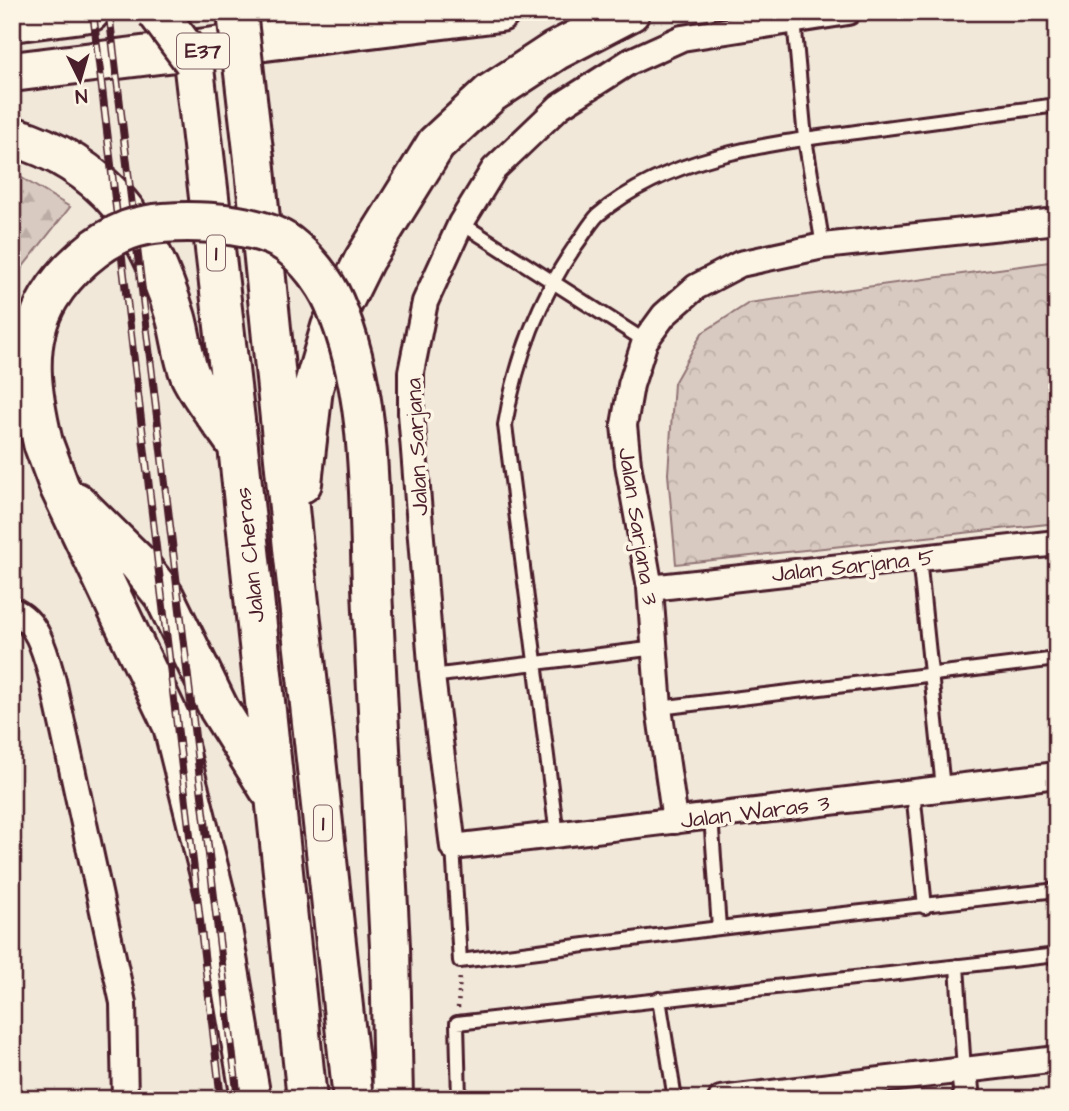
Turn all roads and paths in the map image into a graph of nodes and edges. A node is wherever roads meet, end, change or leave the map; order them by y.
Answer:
1 (90, 12) edge
2 (157, 12) edge
3 (184, 12) edge
4 (237, 12) edge
5 (500, 12) edge
6 (630, 12) edge
7 (848, 12) edge
8 (794, 20) junction
9 (12, 22) edge
10 (193, 60) junction
11 (12, 72) edge
12 (1057, 105) edge
13 (12, 136) edge
14 (805, 139) junction
15 (1057, 221) edge
16 (461, 223) junction
17 (822, 246) junction
18 (550, 283) junction
19 (645, 341) junction
20 (238, 446) junction
21 (59, 485) junction
22 (1057, 543) edge
23 (293, 548) junction
24 (919, 558) junction
25 (650, 588) junction
26 (12, 610) edge
27 (656, 649) junction
28 (1057, 659) edge
29 (538, 664) junction
30 (432, 676) junction
31 (930, 676) junction
32 (659, 708) junction
33 (1057, 775) edge
34 (943, 788) junction
35 (914, 792) junction
36 (274, 797) junction
37 (711, 816) junction
38 (675, 821) junction
39 (557, 835) junction
40 (453, 847) junction
41 (1057, 890) edge
42 (925, 907) junction
43 (719, 928) junction
44 (1057, 955) edge
45 (460, 961) junction
46 (957, 966) junction
47 (659, 999) junction
48 (457, 1023) junction
49 (238, 1026) junction
50 (1057, 1059) edge
51 (964, 1070) junction
52 (298, 1089) edge
53 (889, 1089) edge
54 (784, 1095) edge
55 (125, 1099) edge
56 (251, 1099) edge
57 (353, 1099) edge
58 (393, 1099) edge
59 (459, 1099) edge
60 (675, 1099) edge
61 (721, 1099) edge
62 (967, 1099) edge

1 - 9 highway
2 - 10 highway, bridge
3 - 10 highway, Jalan Cheras / 1
4 - 23 highway, Jalan Cheras / 1, bridge
5 - 11 highway, E37
6 - 23 highway
7 - 8 street, Jalan Sarjana
8 - 14 lane
8 - 16 street, Jalan Sarjana
10 - 20 highway, Jalan Cheras / 1
12 - 14 lane
13 - 20 highway
14 - 17 lane
14 - 18 lane
15 - 17 street, Jalan Sarjana 3
16 - 18 lane
16 - 30 street, Jalan Sarjana
17 - 19 street, Jalan Sarjana 3
18 - 19 lane
18 - 29 lane
19 - 25 street, Jalan Sarjana 3
20 - 36 highway, Jalan Cheras / 1
21 - 36 highway
21 - 49 highway
21 - 58 highway, bridge
22 - 24 street, Jalan Sarjana 5
23 - 57 highway, Jalan Cheras / 1
24 - 25 street, Jalan Sarjana 5
24 - 31 lane
25 - 27 street, Jalan Sarjana 3
26 - 55 street
27 - 29 lane
27 - 32 street, Jalan Sarjana 3
28 - 31 lane
29 - 30 lane
29 - 39 lane
30 - 40 street, Jalan Sarjana
31 - 32 lane
31 - 34 lane
32 - 38 street, Jalan Sarjana 3
33 - 34 street, Jalan Waras 3
34 - 35 street, Jalan Waras 3
35 - 37 street, Jalan Waras 3
35 - 42 lane
36 - 52 highway, Jalan Cheras / 1
37 - 38 street, Jalan Waras 3
37 - 43 lane
38 - 39 street, Jalan Waras 3
39 - 40 street, Jalan Waras 3
40 - 45 lane
41 - 42 lane
42 - 43 lane
43 - 45 lane
44 - 46 lane
45 - 48 path
46 - 47 lane
46 - 51 lane
47 - 48 lane
47 - 60 lane
48 - 59 lane
49 - 52 highway
49 - 56 highway
50 - 51 street
51 - 53 street
51 - 62 street
53 - 54 street
54 - 61 street

